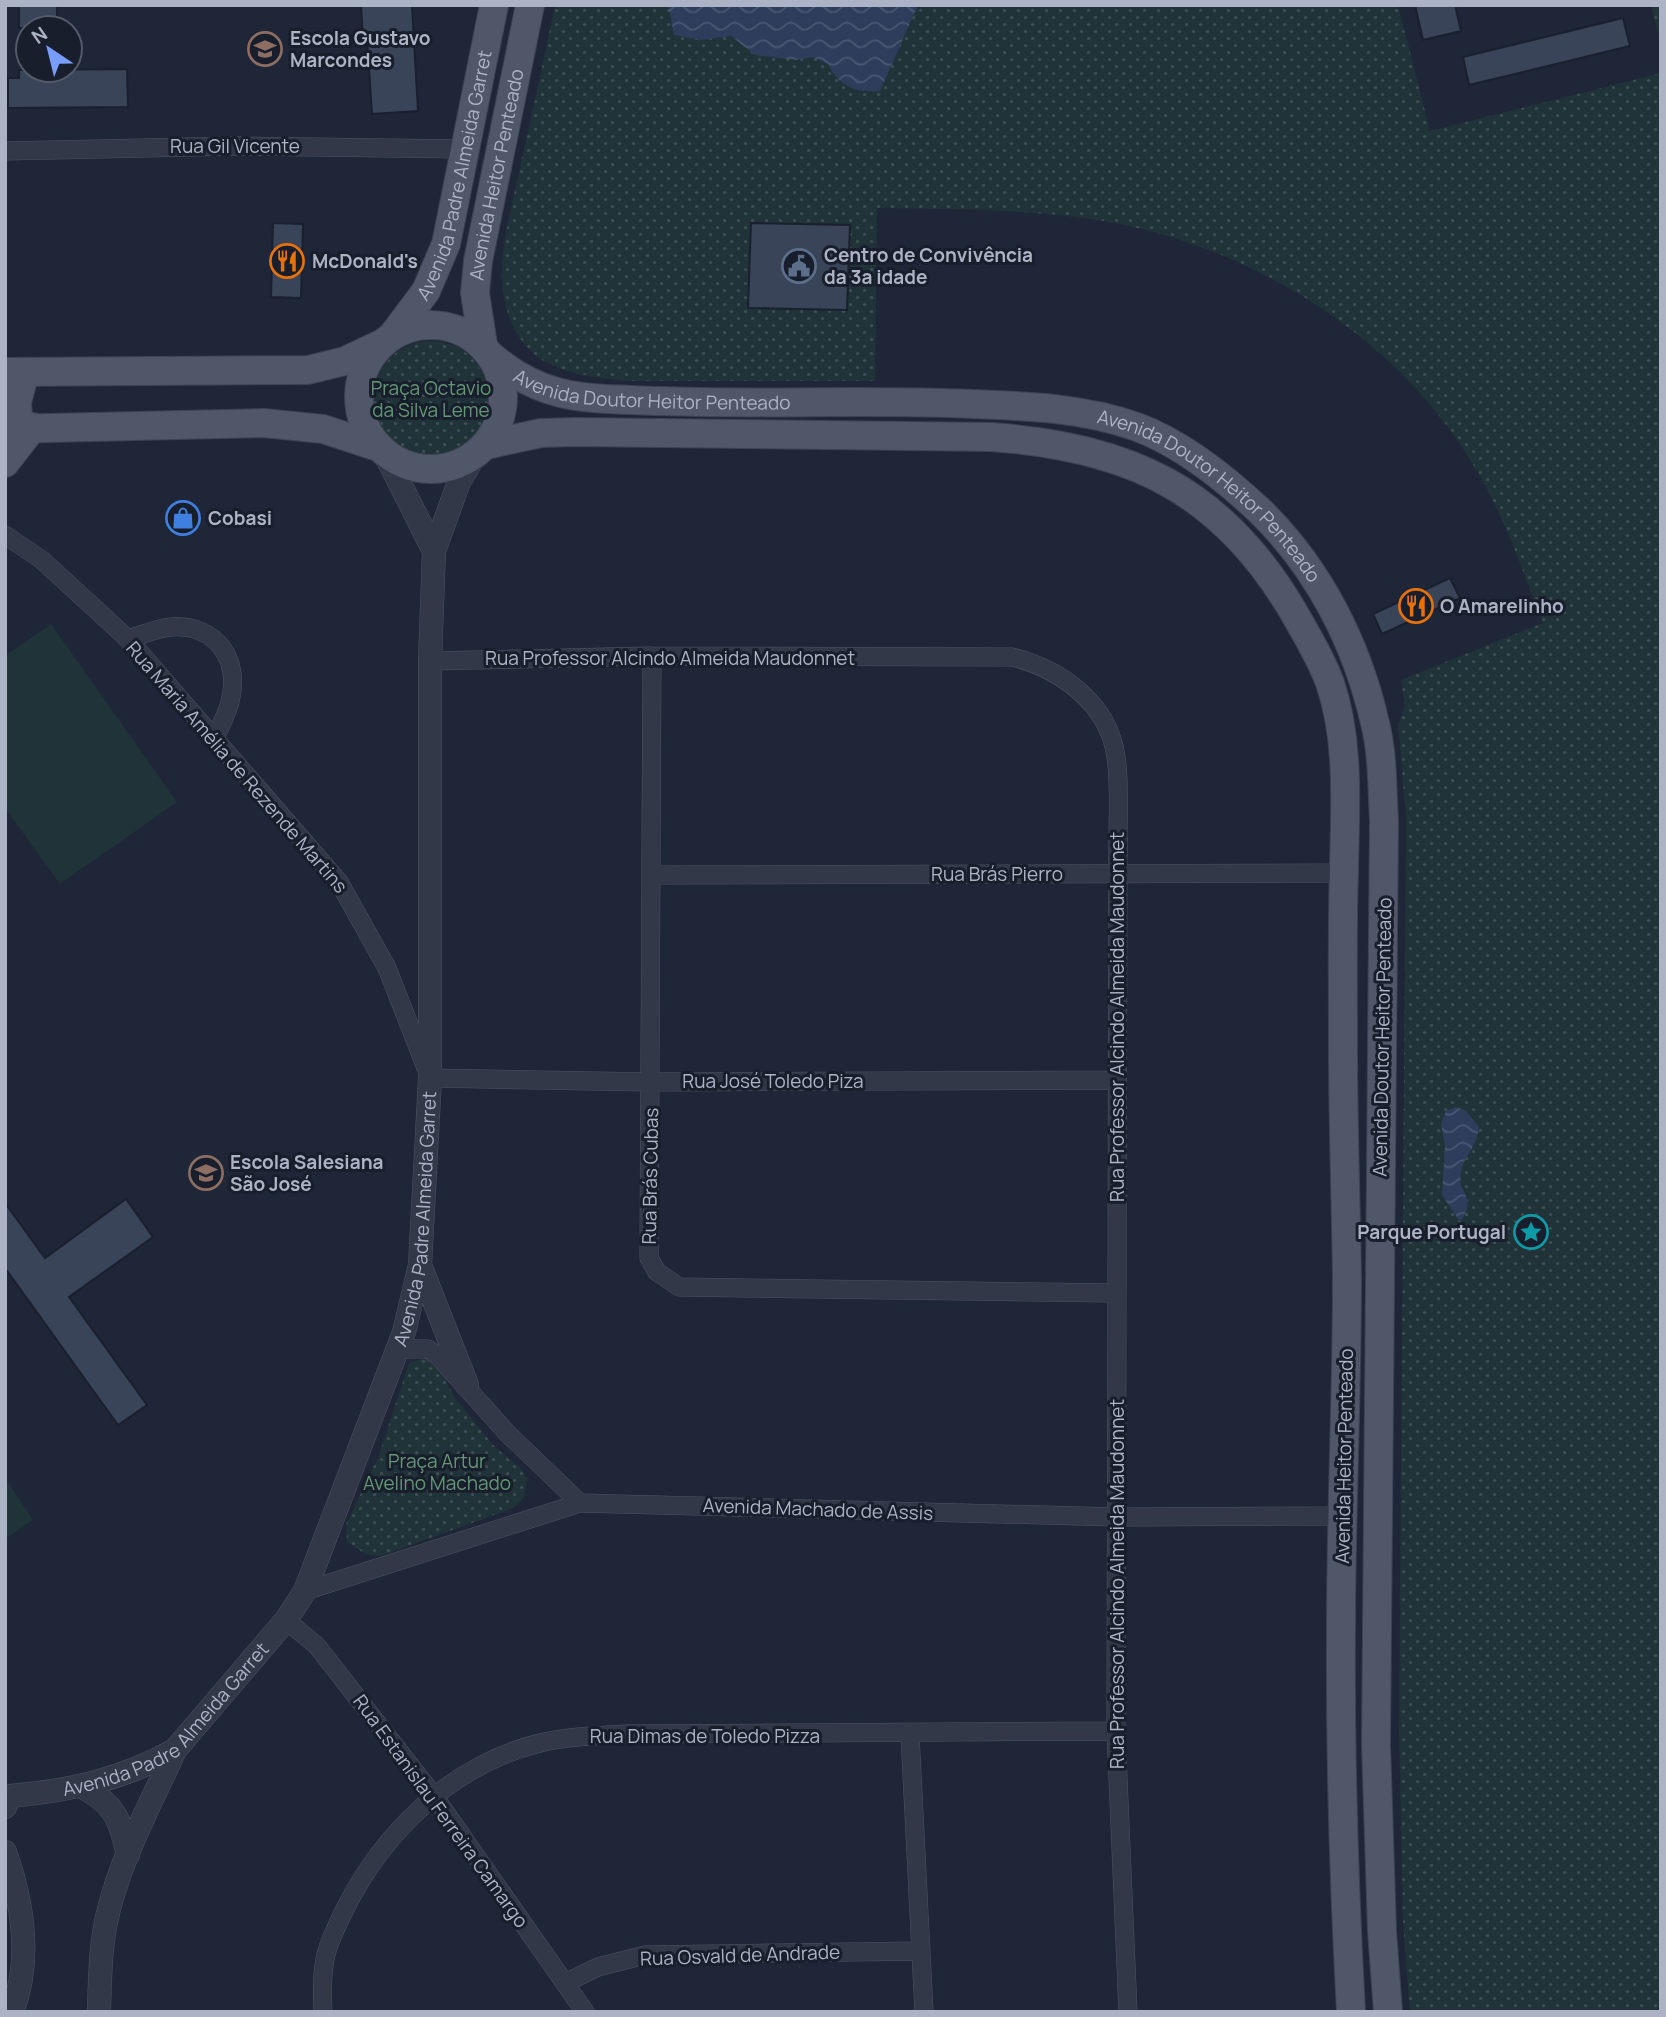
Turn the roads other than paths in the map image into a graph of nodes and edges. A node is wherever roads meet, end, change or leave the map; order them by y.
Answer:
1 (494, 5) edge
2 (530, 5) edge
3 (464, 149) junction
4 (5, 151) edge
5 (387, 340) junction
6 (487, 351) junction
7 (15, 372) edge
8 (19, 428) edge
9 (380, 450) junction
10 (480, 450) junction
11 (5, 463) edge
12 (5, 535) edge
13 (434, 551) junction
14 (128, 639) junction
15 (652, 656) junction
16 (430, 660) junction
17 (215, 738) junction
18 (1118, 873) junction
19 (651, 875) junction
20 (1344, 887) junction
21 (430, 1078) junction
22 (1116, 1080) junction
23 (652, 1082) junction
24 (1380, 1187) joint
25 (420, 1265) junction
26 (1115, 1293) junction
27 (397, 1349) junction
28 (467, 1385) junction
29 (580, 1503) junction
30 (1344, 1516) junction
31 (1118, 1517) junction
32 (305, 1591) junction
33 (286, 1620) junction
34 (1116, 1731) junction
35 (911, 1735) junction
36 (175, 1750) junction
37 (82, 1787) junction
38 (435, 1796) junction
39 (7, 1800) edge
40 (5, 1852) edge
41 (128, 1854) junction
42 (920, 1951) junction
43 (565, 1983) junction
44 (12, 2012) edge
45 (99, 2012) edge
46 (323, 2012) edge
47 (585, 2012) edge
48 (924, 2012) edge
49 (1128, 2012) edge
50 (1351, 2012) edge
51 (1388, 2012) edge

1 - 3 main road, Avenida Padre Almeida Garret
2 - 6 main road, Avenida Heitor Penteado
3 - 4 street, Rua Gil Vicente
3 - 5 main road, Avenida Padre Almeida Garret
5 - 6 main road
5 - 7 main road
5 - 9 main road
6 - 10 main road
6 - 24 main road, Avenida Doutor Heitor Penteado
7 - 8 main road
8 - 9 main road
8 - 11 main road
9 - 10 main road
9 - 13 street, Avenida Padre Almeida Garret
10 - 13 street
10 - 20 main road, Avenida Doutor Heitor Penteado
12 - 14 street, Rua Maria Amélia de Rezende Martins
13 - 16 street, Avenida Padre Almeida Garret
14 - 17 street, Rua Maria Amélia de Rezende Martins
14 - 17 street
15 - 16 street, Rua Professor Alcindo Almeida Maudonnet
15 - 18 street, Rua Professor Alcindo Almeida Maudonnet
15 - 19 street, Rua Brás Cubas
16 - 21 street, Avenida Padre Almeida Garret
17 - 21 street, Rua Maria Amélia de Rezende Martins
18 - 19 street, Rua Brás Pierro
18 - 20 street, Rua Brás Pierro
18 - 22 street, Rua Professor Alcindo Almeida Maudonnet
19 - 23 street, Rua Brás Cubas
20 - 30 main road, Avenida Heitor Penteado
21 - 23 street, Rua José Toledo Piza
21 - 25 street, Avenida Padre Almeida Garret
22 - 23 street, Rua José Toledo Piza
22 - 26 street, Rua Professor Alcindo Almeida Maudonnet
23 - 26 street, Rua Brás Cubas
24 - 51 main road, Avenida Heitor Penteado
25 - 27 street, Avenida Padre Almeida Garret
25 - 28 street
26 - 31 street, Rua Professor Alcindo Almeida Maudonnet
27 - 28 street
27 - 32 street, Avenida Padre Almeida Garret
28 - 29 street
29 - 31 street, Avenida Machado de Assis
29 - 32 street, Avenida Machado de Assis
30 - 31 street, Avenida Machado de Assis
30 - 50 main road, Avenida Heitor Penteado
31 - 34 street, Rua Professor Alcindo Almeida Maudonnet
32 - 33 street, Avenida Padre Almeida Garret
33 - 36 street, Avenida Padre Almeida Garret
33 - 38 street, Rua Estanislau Ferreira Camargo
34 - 35 street, Rua Dimas de Toledo Pizza
34 - 49 street, Rua Professor Alcindo Almeida Maudonnet
35 - 38 street, Rua Dimas de Toledo Pizza
35 - 42 street
36 - 37 street, Avenida Padre Almeida Garret
36 - 41 street
37 - 39 street, Avenida Padre Almeida Garret
37 - 41 street
38 - 43 street, Rua Estanislau Ferreira Camargo
38 - 46 street, Rua Dimas de Toledo Pizza
40 - 44 street
41 - 45 street
42 - 43 street, Rua Osvald de Andrade
42 - 48 street
43 - 47 street, Rua Estanislau Ferreira Camargo

